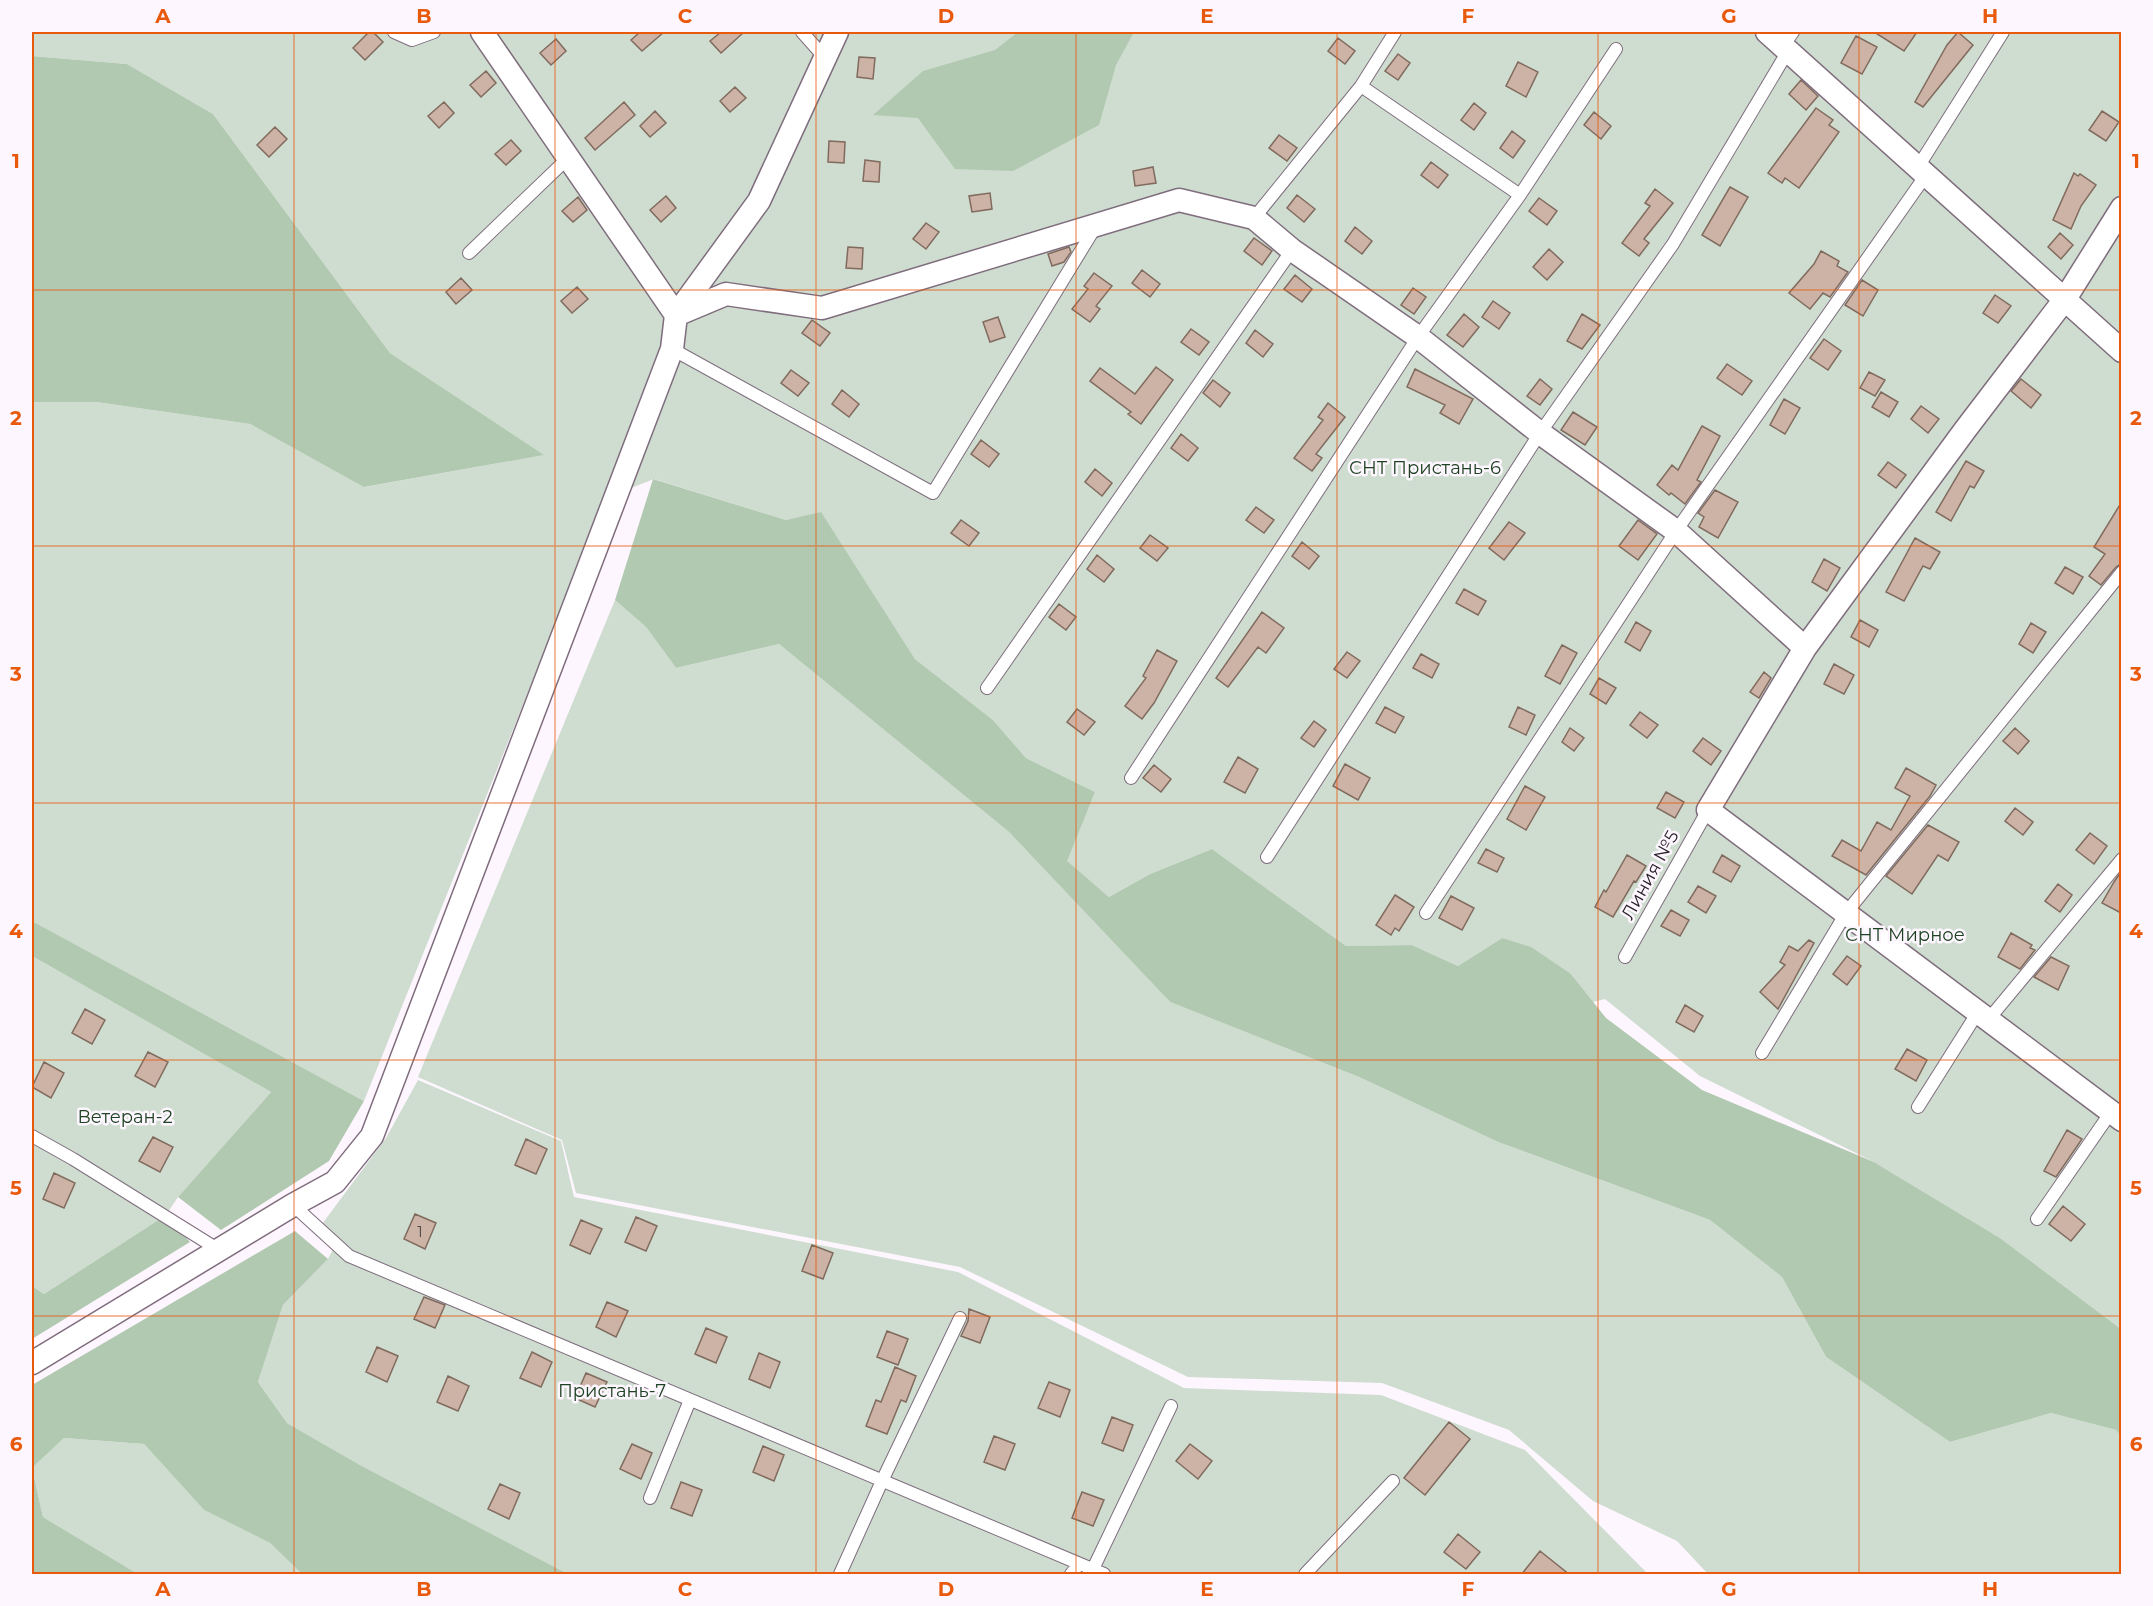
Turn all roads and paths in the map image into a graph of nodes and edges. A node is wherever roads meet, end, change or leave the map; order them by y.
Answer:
1 (394, 32) edge
2 (434, 32) edge
3 (482, 32) edge
4 (802, 32) edge
5 (837, 32) edge
6 (1395, 32) edge
7 (2003, 32) edge
8 (1783, 40) edge
9 (1616, 49) dead end
10 (826, 59) junction
11 (1361, 86) junction
12 (567, 159) junction
13 (1922, 171) junction
14 (1520, 195) junction
15 (2121, 208) edge
16 (1254, 218) junction
17 (1097, 225) junction
18 (1292, 250) junction
19 (469, 253) dead end
20 (2065, 299) junction
21 (676, 315) junction
22 (1418, 337) junction
23 (672, 349) junction
24 (2121, 351) edge
25 (1540, 433) junction
26 (1676, 531) junction
27 (2121, 572) edge
28 (1805, 648) junction
29 (987, 688) dead end
30 (1131, 778) dead end
31 (1708, 810) junction
32 (1267, 857) dead end
33 (2121, 859) edge
34 (1426, 913) dead end
35 (1846, 913) junction
36 (1624, 957) dead end
37 (1983, 1016) junction
38 (1762, 1053) dead end
39 (1918, 1107) dead end
40 (2116, 1116) edge
41 (32, 1136) edge
42 (293, 1205) junction
43 (2037, 1219) dead end
44 (219, 1250) junction
45 (960, 1318) dead end
46 (32, 1363) edge
47 (690, 1400) junction
48 (1171, 1406) dead end
49 (882, 1481) junction
50 (1393, 1481) dead end
51 (650, 1498) dead end
52 (1079, 1564) junction
53 (1098, 1572) edge
54 (840, 1575) edge
55 (1071, 1575) edge
56 (1305, 1575) edge

1 - 2 lane
3 - 12 street
4 - 10 lane
5 - 10 street
6 - 11 lane
7 - 13 lane
8 - 13 street
8 - 25 lane
9 - 14 lane
10 - 21 street
11 - 14 lane
11 - 16 lane
12 - 19 lane
12 - 21 street
13 - 20 street
13 - 26 lane
14 - 22 lane
15 - 20 street
16 - 17 street
16 - 18 street
17 - 21 street
17 - 23 lane
18 - 22 street
18 - 29 lane
20 - 24 street
20 - 28 street
21 - 23 street
22 - 25 street
22 - 30 lane
23 - 42 street
25 - 26 street
25 - 32 lane
26 - 28 street
26 - 34 lane
27 - 35 lane
28 - 31 street
31 - 35 street
31 - 36 lane, Линия №5
33 - 37 lane
35 - 37 street
35 - 38 lane
37 - 39 lane
37 - 40 street
40 - 43 lane
41 - 44 lane
42 - 44 street
42 - 47 lane
44 - 46 street
45 - 49 lane
47 - 49 lane
47 - 51 lane
48 - 53 lane
49 - 52 lane
49 - 54 lane
50 - 56 lane
52 - 53 lane
52 - 55 lane

